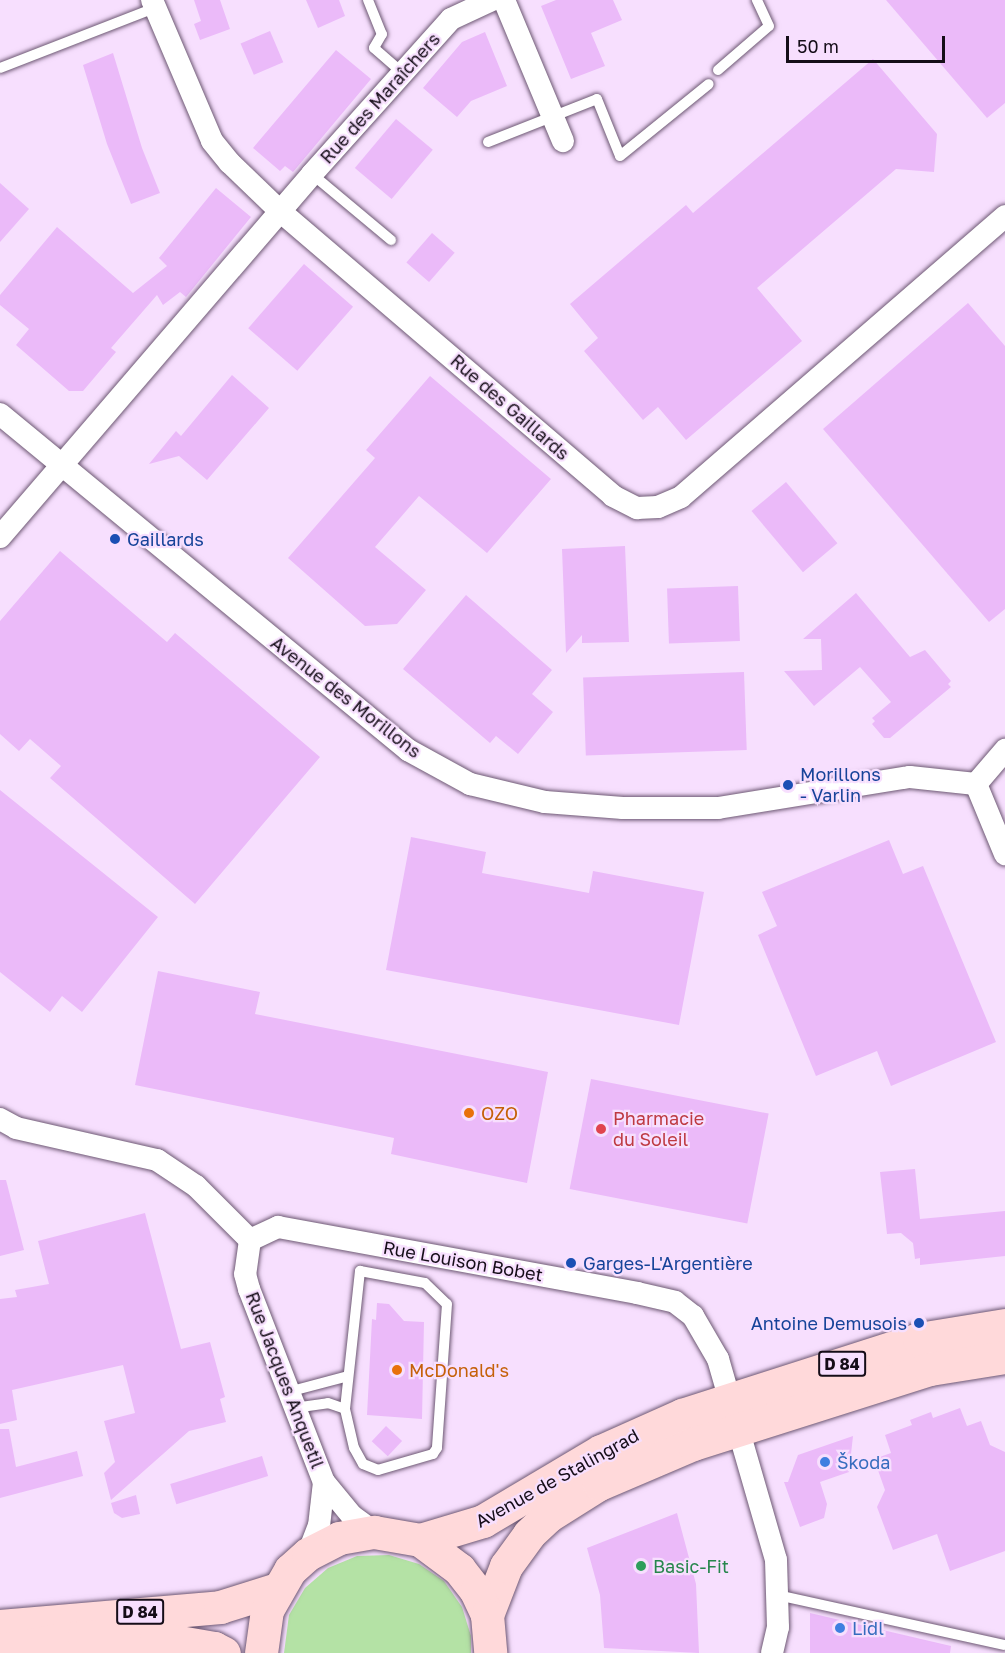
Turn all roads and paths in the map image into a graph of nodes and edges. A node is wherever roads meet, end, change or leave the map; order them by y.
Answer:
1 (368, 0) edge
2 (492, 0) edge
3 (504, 0) edge
4 (757, 0) edge
5 (153, 4) edge
6 (0, 68) edge
7 (718, 70) dead end
8 (403, 73) junction
9 (709, 84) dead end
10 (553, 115) junction
11 (563, 141) dead end
12 (488, 142) dead end
13 (312, 174) junction
14 (281, 212) junction
15 (1005, 216) edge
16 (391, 240) dead end
17 (0, 414) edge
18 (62, 466) junction
19 (0, 537) edge
20 (1005, 750) edge
21 (976, 784) junction
22 (1005, 854) edge
23 (0, 1119) edge
24 (250, 1240) junction
25 (1005, 1325) edge
26 (1005, 1357) edge
27 (348, 1376) junction
28 (290, 1400) junction
29 (731, 1400) junction
30 (345, 1409) junction
31 (737, 1432) junction
32 (324, 1482) junction
33 (374, 1532) junction
34 (420, 1540) junction
35 (308, 1554) junction
36 (277, 1589) junction
37 (776, 1595) junction
38 (486, 1615) junction
39 (0, 1626) edge
40 (1005, 1645) edge
41 (0, 1650) edge
42 (224, 1653) edge
43 (261, 1653) edge
44 (490, 1653) edge
45 (772, 1653) edge

1 - 8 lane
2 - 8 street, Rue des Maraîchers
3 - 10 street
4 - 7 lane
5 - 6 lane
5 - 14 street, Rue des Gaillards
8 - 13 street, Rue des Maraîchers
9 - 10 lane
10 - 11 street
10 - 12 lane
13 - 14 street, Rue des Maraîchers
13 - 16 lane
14 - 15 street, Rue des Gaillards
14 - 18 street
17 - 18 street, Avenue des Morillons
18 - 19 street
18 - 21 street, Avenue des Morillons
20 - 21 street
21 - 22 street
23 - 24 street
24 - 28 street, Rue Jacques Anquetil
24 - 29 street, Rue Louison Bobet
25 - 29 main road, Avenue de Stalingrad / D 84
26 - 31 main road, Avenue de Stalingrad / D 84
27 - 28 lane
27 - 30 lane
27 - 30 lane
28 - 30 lane
28 - 32 street, Rue Jacques Anquetil
29 - 31 street, Rue Louison Bobet
29 - 34 main road, Avenue de Stalingrad / D 84
31 - 37 street, Rue Louison Bobet
31 - 38 main road, Avenue de Stalingrad / D 84
32 - 33 street, Rue Jacques Anquetil
32 - 35 street, Rue Jacques Anquetil
33 - 34 main road
33 - 35 main road
34 - 38 main road
35 - 36 main road
36 - 39 main road, D 84
36 - 43 main road
37 - 40 lane
37 - 45 street, Rue Louison Bobet
38 - 44 main road
41 - 42 main road, D 84

